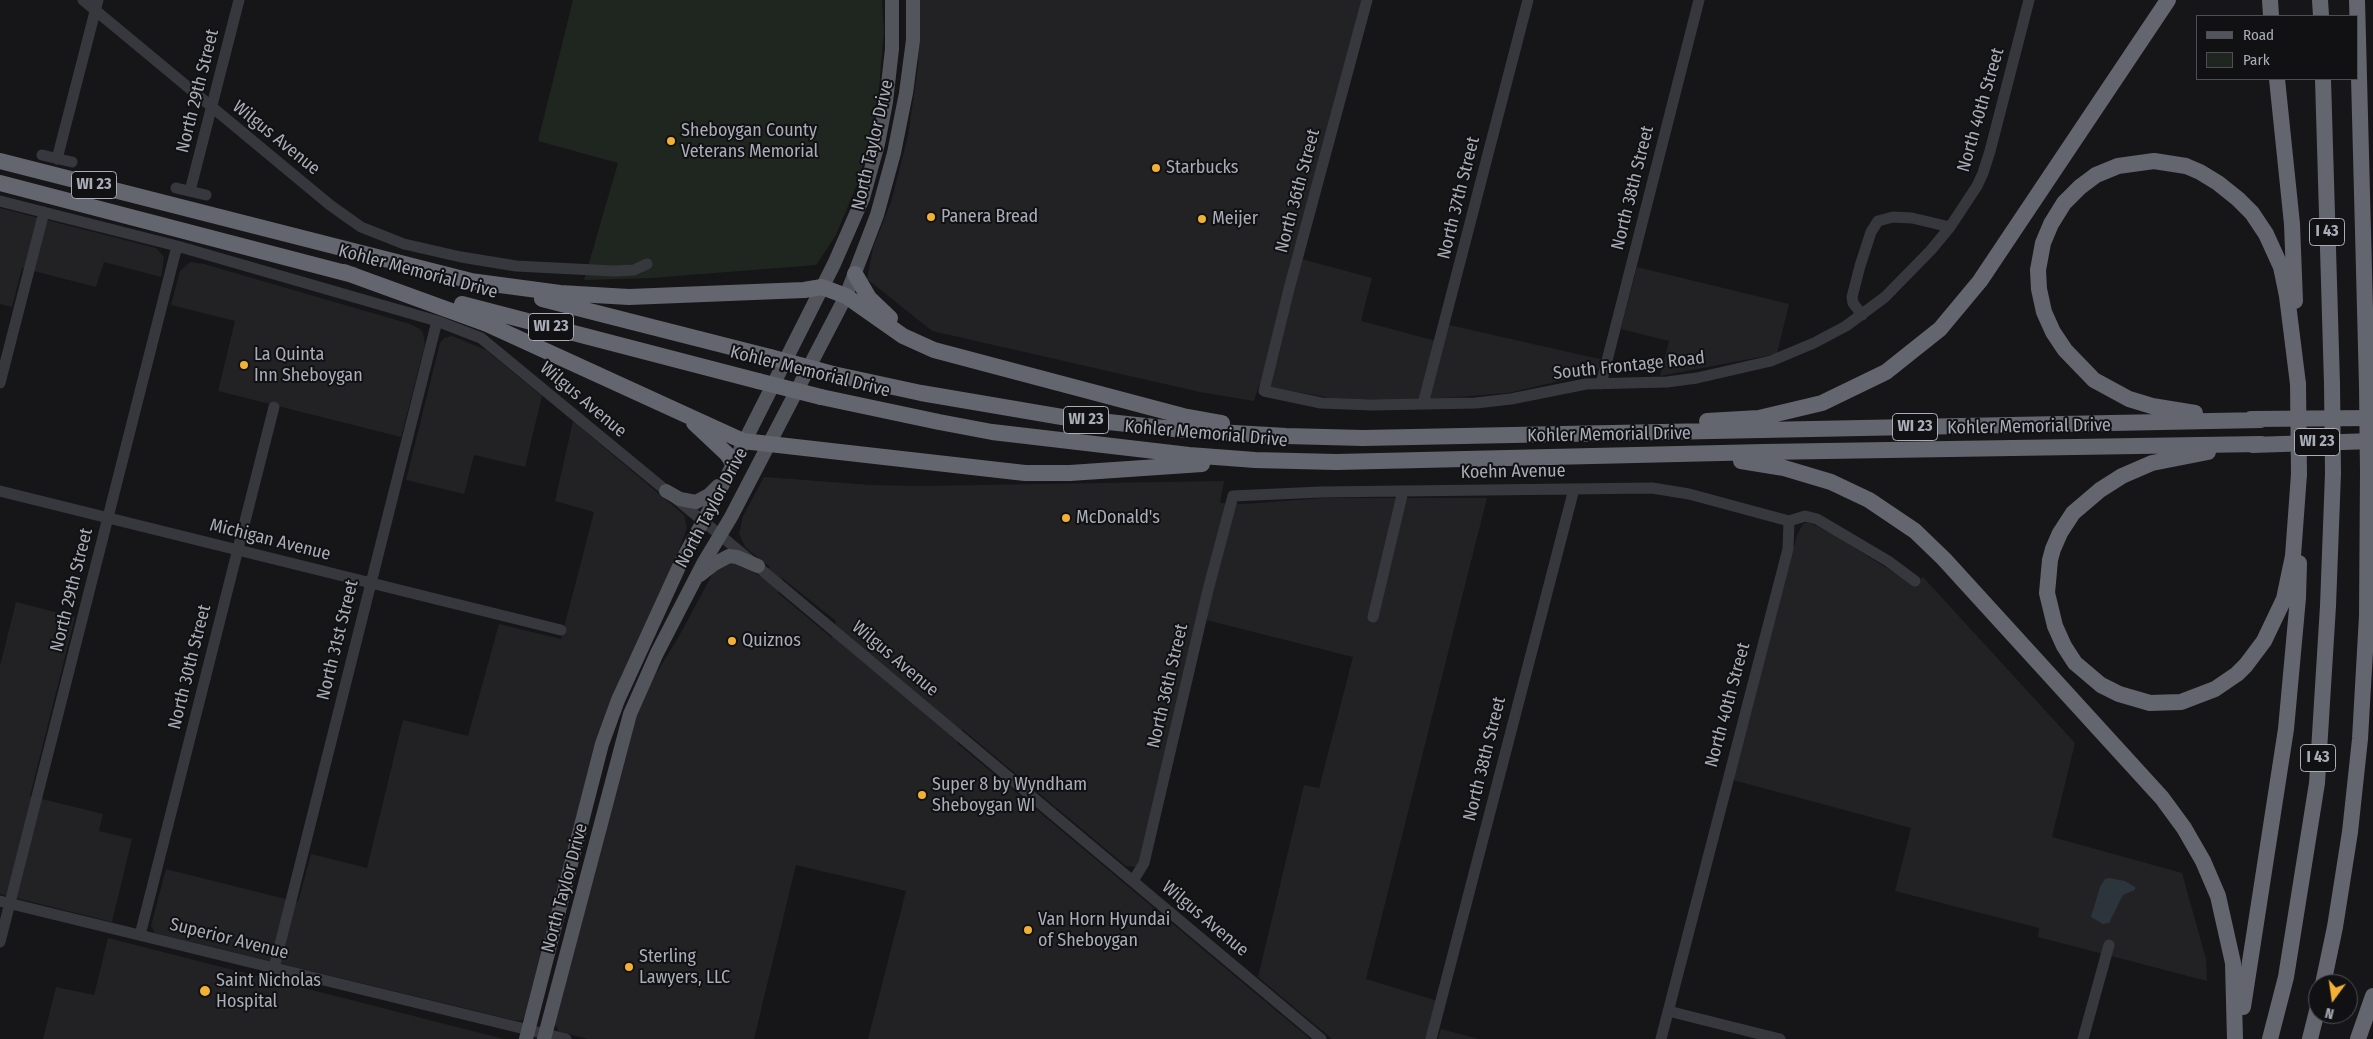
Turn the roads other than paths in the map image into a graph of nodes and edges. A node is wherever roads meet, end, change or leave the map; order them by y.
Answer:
1 (83, 0) edge
2 (239, 0) edge
3 (892, 0) edge
4 (914, 0) edge
5 (1367, 0) edge
6 (1528, 0) edge
7 (1699, 0) edge
8 (2029, 0) edge
9 (2168, 0) edge
10 (2270, 0) edge
11 (2320, 0) edge
12 (2357, 0) edge
13 (97, 5) edge
14 (2271, 15) edge
15 (2321, 15) edge
16 (2357, 15) edge
17 (2358, 39) edge
18 (2277, 80) edge
19 (2323, 80) edge
20 (212, 108) junction
21 (42, 155) dead end
22 (58, 159) junction
23 (0, 161) edge
24 (72, 162) dead end
25 (0, 183) edge
26 (176, 188) dead end
27 (190, 191) junction
28 (206, 195) dead end
29 (0, 201) edge
30 (44, 212) junction
31 (1950, 227) junction
32 (177, 246) junction
33 (647, 264) dead end
34 (344, 272) junction
35 (855, 274) junction
36 (470, 281) junction
37 (822, 286) junction
38 (846, 296) junction
39 (1862, 315) junction
40 (437, 321) junction
41 (1017, 374) junction
42 (0, 383) edge
43 (1601, 384) junction
44 (2298, 384) junction
45 (1264, 392) joint
46 (1423, 404) junction
47 (274, 407) dead end
48 (685, 414) junction
49 (2373, 418) edge
50 (2261, 420) junction
51 (1569, 434) junction
52 (1343, 438) junction
53 (743, 441) junction
54 (2373, 441) edge
55 (768, 443) junction
56 (2261, 444) junction
57 (1616, 455) junction
58 (1255, 460) junction
59 (730, 470) junction
60 (2299, 474) junction
61 (1574, 489) junction
62 (0, 491) edge
63 (666, 491) junction
64 (1403, 491) junction
65 (1233, 496) joint
66 (108, 518) junction
67 (1789, 521) junction
68 (703, 522) junction
69 (720, 535) junction
70 (238, 550) junction
71 (758, 566) junction
72 (1915, 581) dead end
73 (371, 583) junction
74 (690, 588) junction
75 (1373, 617) dead end
76 (561, 630) dead end
77 (1133, 881) junction
78 (5, 902) edge
79 (140, 936) junction
80 (0, 942) edge
81 (2109, 944) dead end
82 (274, 968) junction
83 (2325, 974) edge
84 (2373, 996) edge
85 (1668, 1011) junction
86 (2373, 1016) edge
87 (2314, 1024) edge
88 (527, 1035) edge
89 (544, 1037) edge
90 (566, 1039) edge
91 (1321, 1039) edge
92 (1431, 1039) edge
93 (1660, 1039) edge
94 (1780, 1039) edge
95 (2083, 1039) edge
96 (2237, 1039) edge
97 (2270, 1039) edge
98 (2310, 1039) edge
99 (2360, 1039) edge

1 - 13 street, Wilgus Avenue
2 - 20 street, North 29th Street
3 - 37 main road, North Taylor Drive
4 - 35 main road, North Taylor Drive
5 - 45 street, North 36th Street
6 - 46 street, North 37th Street
7 - 43 street, North 38th Street
8 - 31 street, North 40th Street
9 - 51 highway
10 - 14 highway
11 - 15 highway
12 - 16 highway, I 43, bridge
13 - 20 street, Wilgus Avenue
13 - 22 street
17 - 83 highway, I 43, bridge
18 - 44 highway
19 - 97 highway, I 43, bridge
20 - 27 street, North 29th Street
20 - 33 street, Wilgus Avenue
21 - 22 street
22 - 24 street
23 - 36 highway, Kohler Memorial Drive / WI 23
25 - 34 highway, Kohler Memorial Drive / WI 23
26 - 27 street
27 - 28 street
29 - 30 street, Wilgus Avenue
30 - 32 street, Wilgus Avenue
30 - 42 street
31 - 39 street, South Frontage Road
31 - 39 street
32 - 40 street, Wilgus Avenue
32 - 66 street, North 29th Street
34 - 48 highway
34 - 58 highway, Kohler Memorial Drive / WI 23, bridge
35 - 38 main road, North Taylor Drive
35 - 41 highway
36 - 37 highway
36 - 52 highway, Kohler Memorial Drive / WI 23, bridge
37 - 38 highway
37 - 53 main road, North Taylor Drive
38 - 41 highway
38 - 55 main road, North Taylor Drive
39 - 43 street, South Frontage Road
40 - 63 street, Wilgus Avenue
40 - 73 street, North 31st Street
41 - 52 highway
43 - 46 street, South Frontage Road
44 - 50 highway
44 - 60 highway, bridge
45 - 46 street, South Frontage Road
47 - 70 street, North 30th Street
48 - 53 highway
48 - 59 highway
49 - 50 highway, WI 23
50 - 51 highway, Kohler Memorial Drive / WI 23
51 - 52 highway, Kohler Memorial Drive / WI 23
53 - 55 highway
53 - 59 main road, North Taylor Drive
54 - 56 highway, WI 23
55 - 58 highway
55 - 69 main road, North Taylor Drive
56 - 57 highway, Kohler Memorial Drive / WI 23
56 - 60 highway
57 - 58 highway, Kohler Memorial Drive / WI 23
57 - 96 highway
59 - 63 main road
59 - 68 main road, North Taylor Drive
60 - 96 highway
61 - 64 street, Koehn Avenue
61 - 67 street, Koehn Avenue
61 - 92 street, North 38th Street
62 - 66 street, Michigan Avenue
63 - 68 street, Wilgus Avenue
64 - 65 street, Koehn Avenue
64 - 75 street
65 - 77 street, North 36th Street
66 - 70 street, Michigan Avenue
66 - 78 street, North 29th Street
67 - 72 street
67 - 85 street, North 40th Street
68 - 69 street, Wilgus Avenue
68 - 88 main road, North Taylor Drive
69 - 71 street, Wilgus Avenue
69 - 74 main road, North Taylor Drive
70 - 73 street, Michigan Avenue
70 - 79 street, North 30th Street
71 - 74 main road
71 - 77 street, Wilgus Avenue
73 - 76 street, Michigan Avenue
73 - 82 street, North 31st Street
74 - 89 main road, North Taylor Drive
77 - 91 street, Wilgus Avenue
78 - 79 street, Superior Avenue
78 - 80 street, North 29th Street
79 - 82 street, Superior Avenue
81 - 95 street
82 - 88 street, Superior Avenue
84 - 99 highway
85 - 93 street, North 40th Street
85 - 94 street
86 - 99 highway
87 - 98 highway
88 - 89 street, Superior Avenue
89 - 90 street, Superior Avenue

